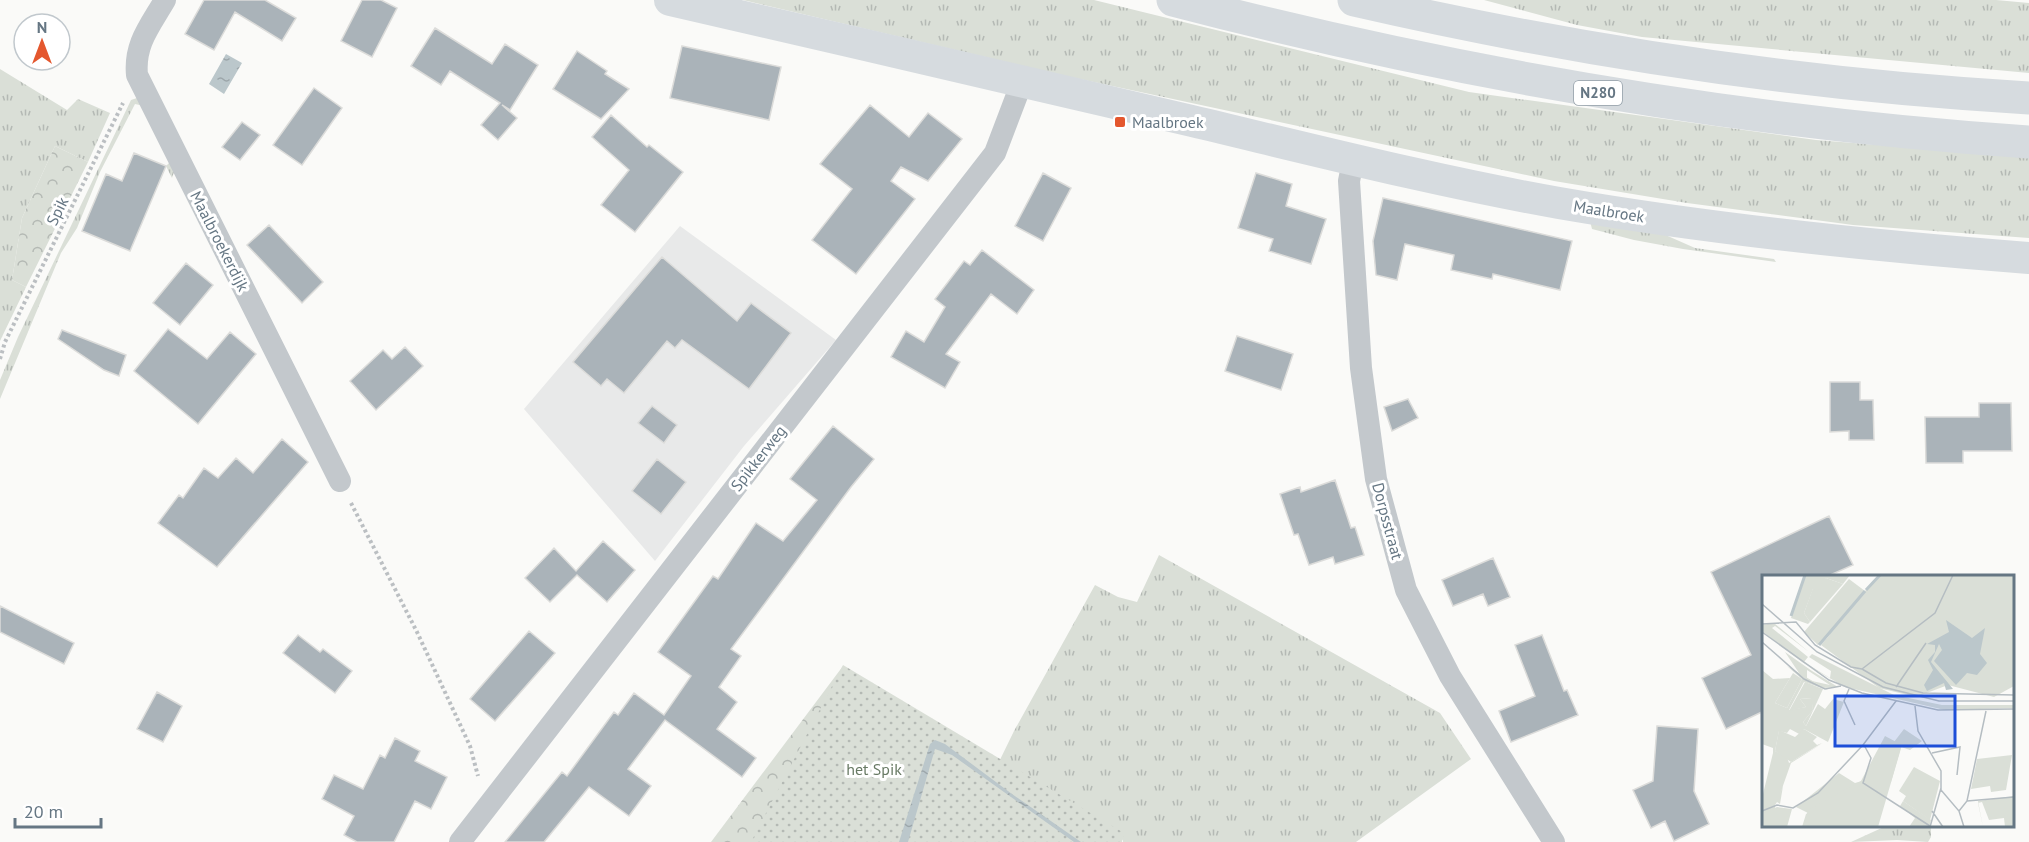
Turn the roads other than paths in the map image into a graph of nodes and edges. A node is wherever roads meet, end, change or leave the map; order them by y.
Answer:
1 (165, 0) edge
2 (670, 0) edge
3 (1173, 0) edge
4 (1354, 0) edge
5 (1022, 82) junction
6 (2029, 98) edge
7 (2029, 142) edge
8 (1353, 161) junction
9 (2029, 258) edge
10 (339, 481) road end
11 (481, 833) edge
12 (460, 842) edge
13 (1554, 842) edge

1 - 10 street, Maalbroekerdijk
2 - 5 street, Maalbroek
3 - 7 highway, N280
4 - 6 highway
5 - 8 street, Maalbroek
5 - 11 street, Spikkerweg
8 - 9 street, Maalbroek
8 - 13 street, Dorpsstraat
11 - 12 street, Spikkerweg

